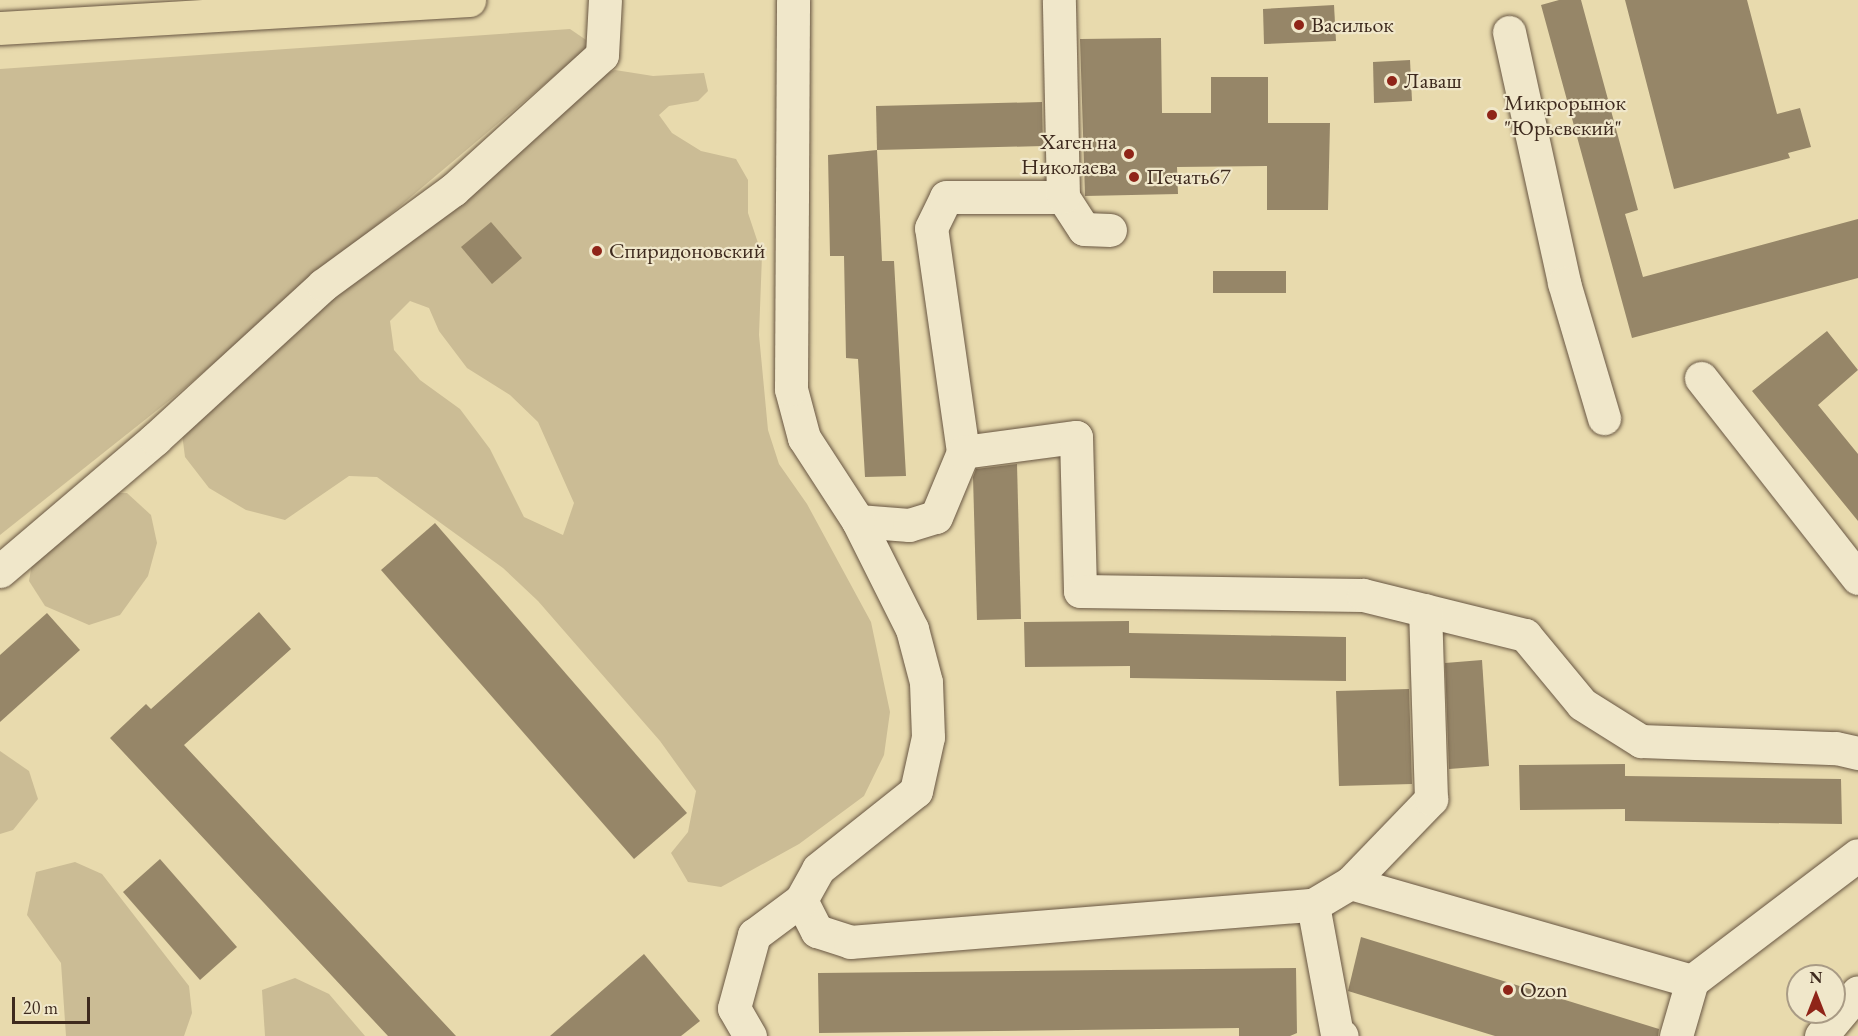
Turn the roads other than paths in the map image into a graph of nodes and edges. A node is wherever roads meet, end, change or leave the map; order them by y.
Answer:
1 (470, 0) edge
2 (605, 0) edge
3 (793, 0) edge
4 (1059, 0) edge
5 (0, 28) edge
6 (1509, 32) dead end
7 (1063, 196) junction
8 (1110, 230) dead end
9 (1701, 378) dead end
10 (1604, 418) dead end
11 (963, 452) junction
12 (858, 521) junction
13 (0, 571) edge
14 (1858, 578) edge
15 (1425, 610) junction
16 (1858, 753) edge
17 (1858, 855) edge
18 (1350, 883) junction
19 (801, 900) junction
20 (1313, 905) junction
21 (1692, 981) junction
22 (1858, 992) edge
23 (750, 1036) edge
24 (1342, 1036) edge
25 (1676, 1036) edge
26 (1821, 1036) edge

1 - 5 main road
2 - 13 lane
3 - 12 lane
4 - 7 lane
6 - 10 lane
7 - 8 lane
7 - 11 lane
9 - 14 lane
11 - 12 lane
11 - 15 lane
12 - 19 lane
15 - 16 lane
15 - 18 lane
17 - 21 lane
18 - 20 lane
18 - 21 lane
19 - 20 lane
19 - 23 lane
20 - 24 lane
21 - 25 lane
22 - 26 lane

